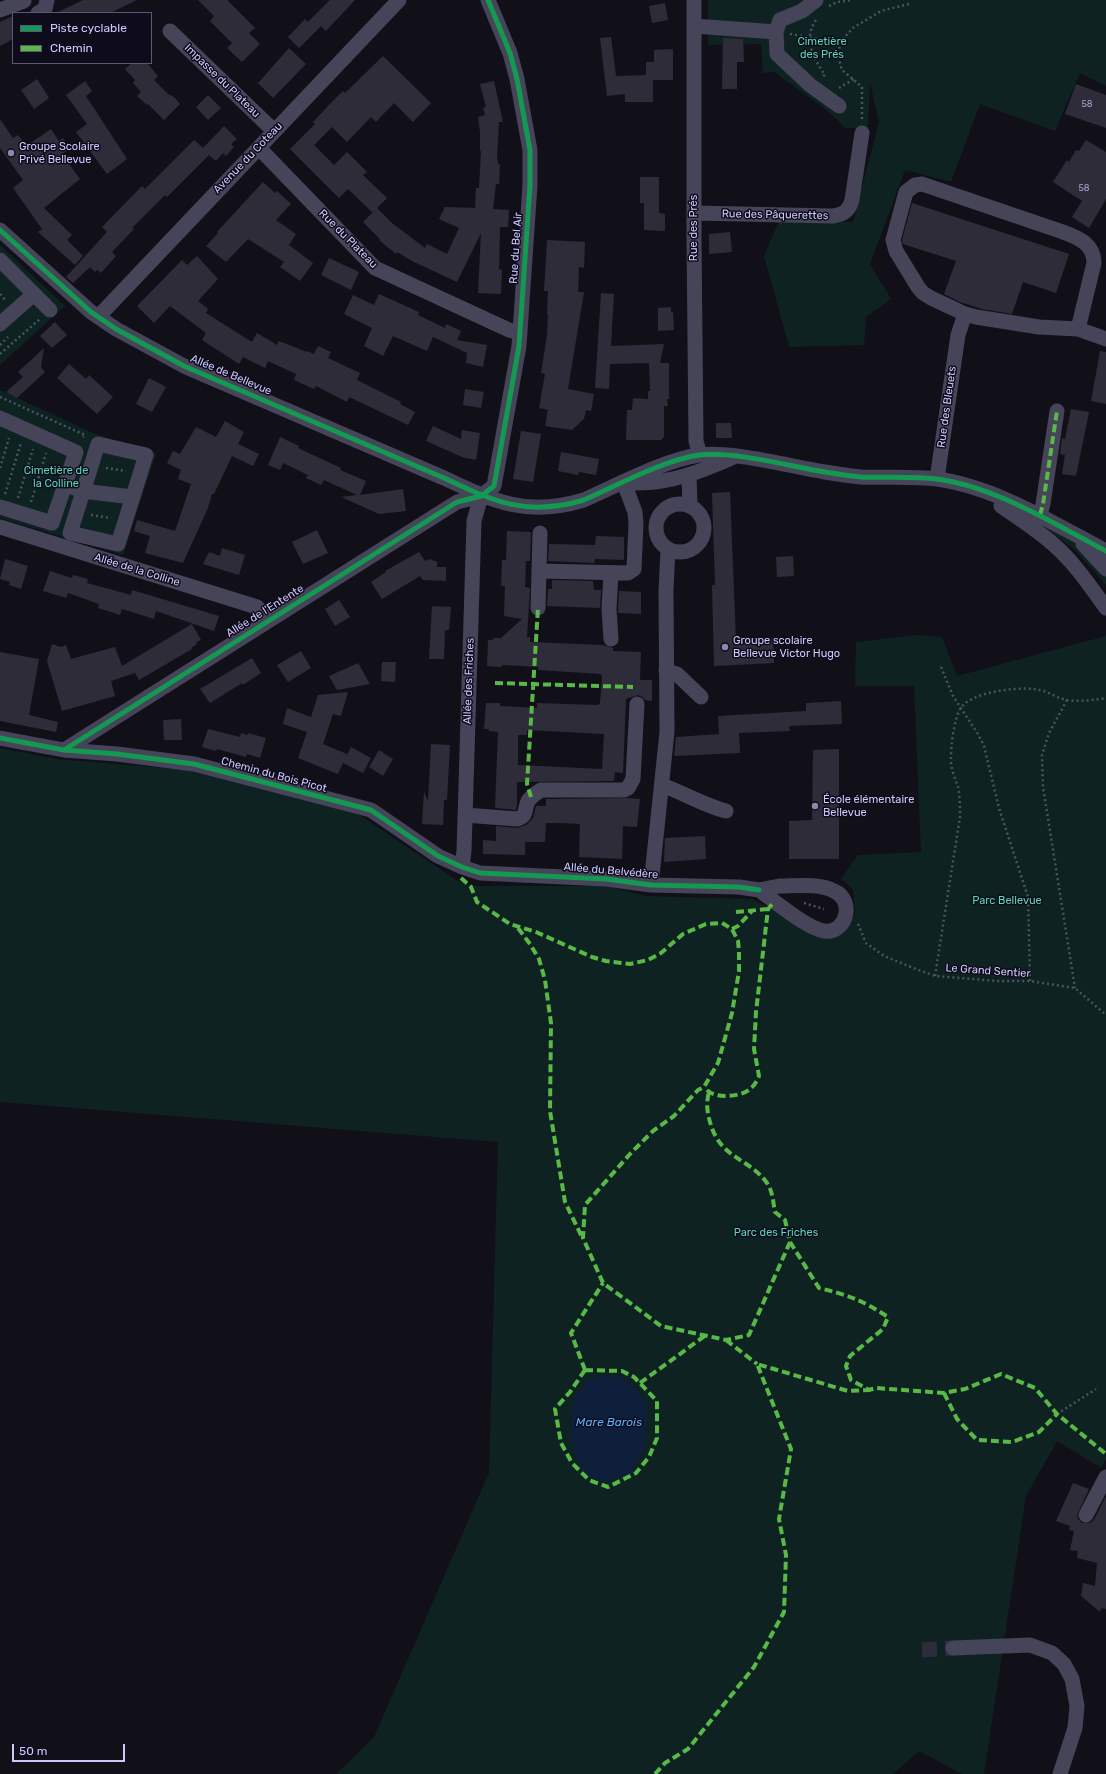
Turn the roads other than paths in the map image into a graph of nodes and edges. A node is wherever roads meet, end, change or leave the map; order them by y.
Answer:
1 (24, 0) edge
2 (399, 0) edge
3 (488, 0) edge
4 (694, 0) edge
5 (821, 7) edge
6 (0, 10) edge
7 (32, 12) edge
8 (694, 26) junction
9 (170, 31) dead end
10 (776, 32) junction
11 (839, 106) dead end
12 (274, 131) junction
13 (862, 133) road end
14 (259, 148) junction
15 (694, 213) junction
16 (0, 230) edge
17 (0, 260) edge
18 (34, 294) junction
19 (50, 310) road end
20 (965, 314) junction
21 (98, 317) junction
22 (0, 324) edge
23 (1078, 329) junction
24 (520, 333) junction
25 (1106, 339) edge
26 (1057, 411) dead end
27 (18, 426) edge
28 (700, 455) junction
29 (734, 457) junction
30 (689, 474) junction
31 (937, 479) junction
32 (624, 483) junction
33 (65, 485) junction
34 (971, 488) junction
35 (83, 491) junction
36 (481, 496) junction
37 (132, 497) junction
38 (690, 506) junction
39 (10, 510) edge
40 (1040, 515) junction
41 (1027, 523) junction
42 (0, 527) edge
43 (540, 533) dead end
44 (1070, 533) junction
45 (668, 549) junction
46 (1106, 551) edge
47 (1106, 569) edge
48 (539, 571) junction
49 (611, 573) junction
50 (1106, 593) edge
51 (538, 608) dead end
52 (1106, 608) edge
53 (270, 620) junction
54 (611, 639) dead end
55 (666, 671) junction
56 (701, 697) dead end
57 (637, 704) dead end
58 (0, 738) edge
59 (64, 750) junction
60 (662, 786) junction
61 (726, 811) dead end
62 (465, 815) junction
63 (462, 867) junction
64 (651, 885) junction
65 (759, 890) junction
66 (1106, 1477) edge
67 (1086, 1515) dead end
68 (954, 1648) tunnel mouth
69 (1060, 1774) edge

1 - 6 street
1 - 7 street
2 - 12 street, Avenue du Coteau
3 - 24 street, Rue du Bel Air
4 - 8 street, Rue des Prés
5 - 10 street
8 - 10 street
8 - 15 street, Rue des Prés
9 - 12 street, Impasse du Plateau
10 - 11 street
12 - 14 street, Avenue du Coteau
13 - 15 street, Rue des Pâquerettes
14 - 21 street, Avenue du Coteau
14 - 24 street, Rue du Plateau
15 - 28 street, Rue des Prés
16 - 21 street, Allée de Bellevue
17 - 18 street
18 - 19 street
18 - 22 street
20 - 23 street
20 - 23 street
20 - 31 street, Rue des Bleuets
21 - 36 street, Allée de Bellevue
23 - 25 street
24 - 36 street, Rue du Bel Air
26 - 40 street
27 - 33 street
28 - 29 street, Allée de Bellevue
28 - 32 street, Allée de Bellevue
29 - 30 street
29 - 31 street, Allée de Bellevue
30 - 32 street
30 - 38 street
31 - 34 street, Allée de Bellevue
32 - 36 street, Allée de Bellevue
32 - 49 street
33 - 35 street
33 - 39 street
34 - 40 street
34 - 41 street
35 - 37 street
35 - 37 street
35 - 37 street
36 - 53 street, Allée de l'Entente
36 - 62 street, Allée des Friches
38 - 45 street
38 - 45 street
40 - 44 street
41 - 50 street
41 - 52 street
42 - 53 street, Allée de la Colline
43 - 48 street
44 - 46 street
44 - 47 street
45 - 55 street
48 - 49 street
48 - 51 street
49 - 54 street
53 - 59 street, Allée de l'Entente
55 - 56 street
55 - 60 street
57 - 62 street
58 - 59 street, Chemin du Bois Picot
59 - 63 street, Chemin du Bois Picot
60 - 61 street
60 - 64 street
62 - 63 street, Allée des Friches
63 - 64 street, Allée du Belvédère
64 - 65 street, Allée du Belvédère
65 - 65 street, Allée du Belvédère
66 - 67 street
68 - 69 street

